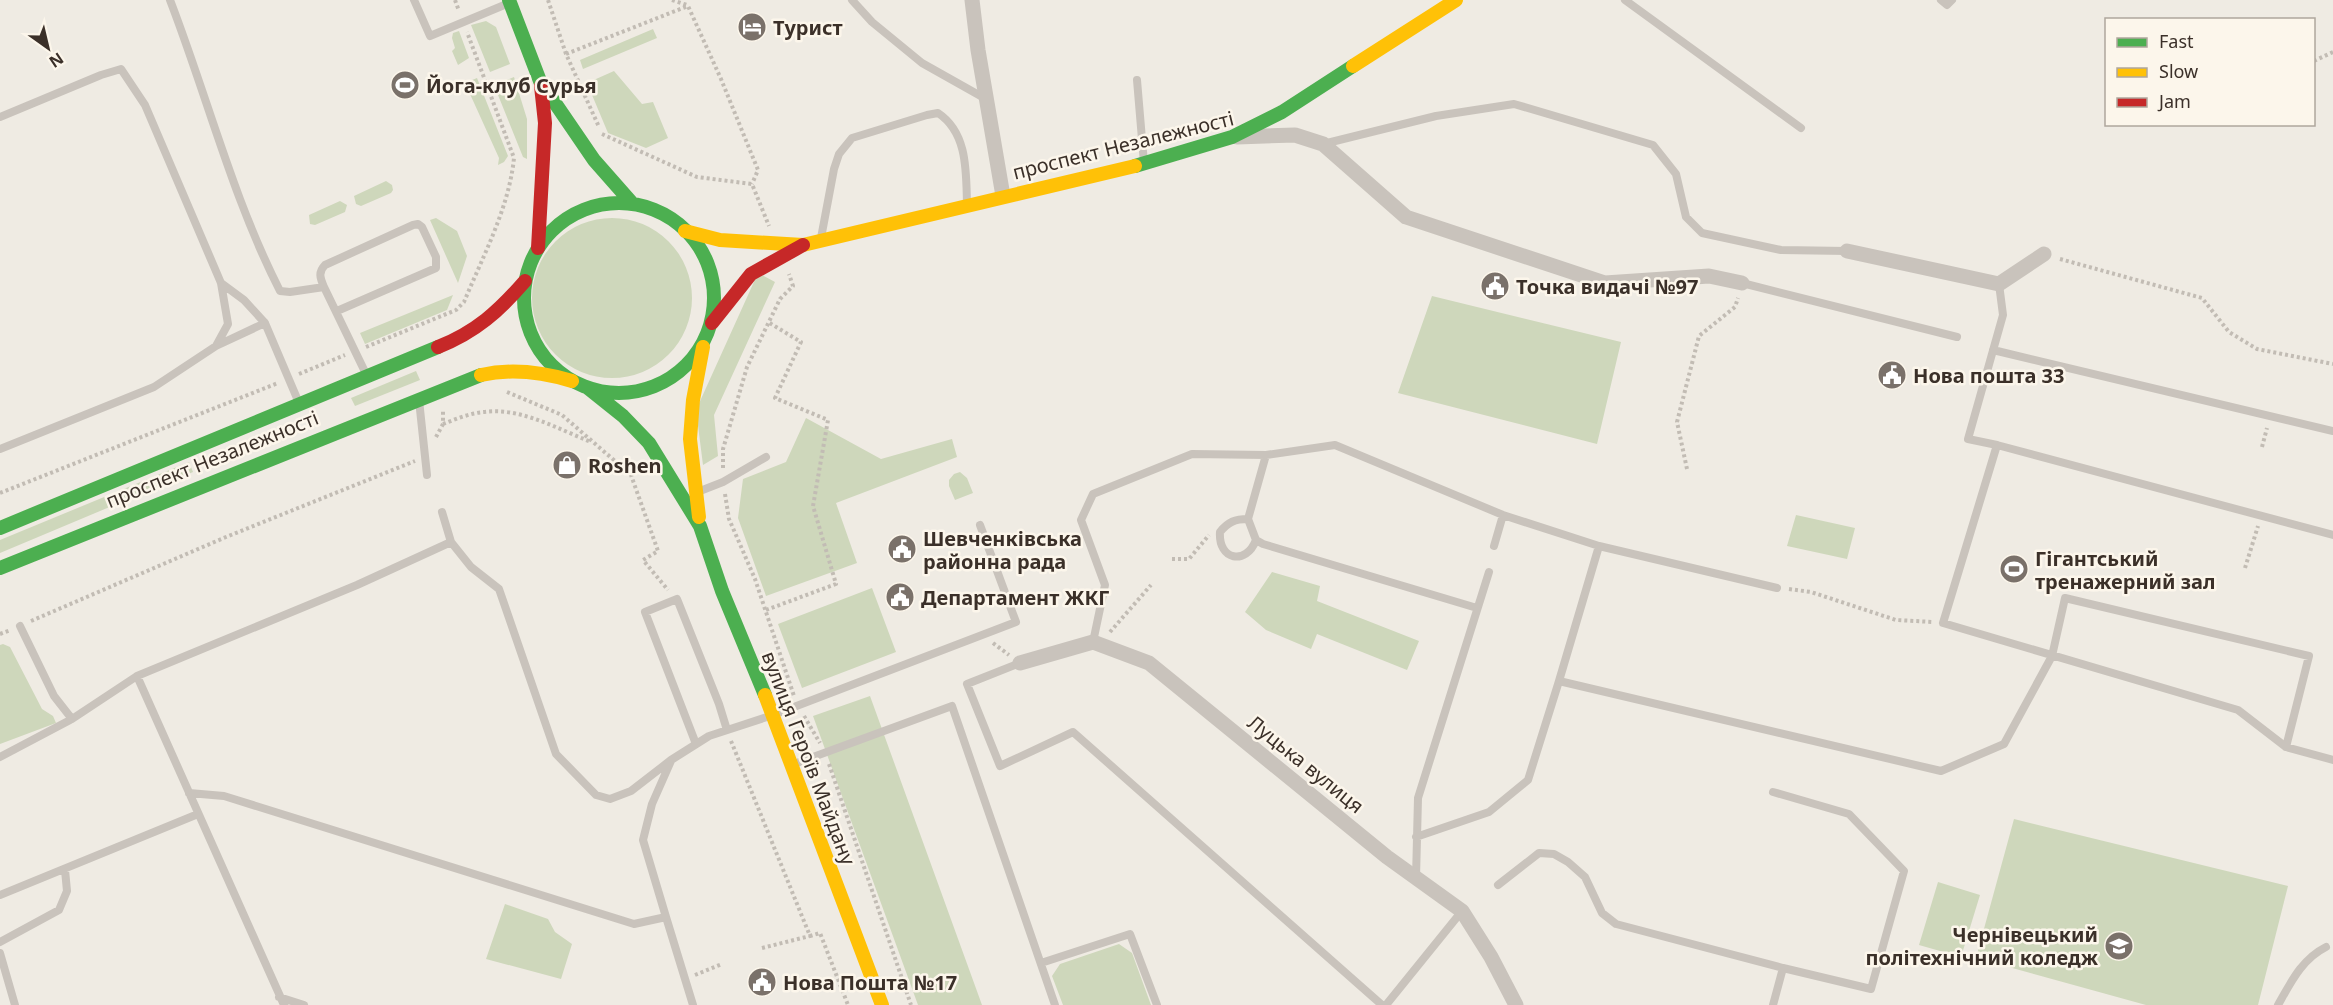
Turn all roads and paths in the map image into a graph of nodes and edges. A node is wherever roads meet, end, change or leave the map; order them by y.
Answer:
1 (170, 0) edge
2 (414, 0) edge
3 (455, 0) edge
4 (548, 0) edge
5 (672, 0) edge
6 (852, 0) edge
7 (972, 0) edge
8 (1456, 0) edge
9 (1625, 0) edge
10 (1941, 0) edge
11 (1952, 0) edge
12 (509, 1) edge
13 (688, 6) junction
14 (463, 22) junction
15 (2333, 52) edge
16 (566, 54) junction
17 (2315, 60) edge
18 (1137, 80) dead end
19 (540, 81) junction
20 (987, 100) junction
21 (0, 117) edge
22 (1801, 128) dead end
23 (1232, 137) junction
24 (1323, 144) junction
25 (1145, 164) junction
26 (753, 184) junction
27 (1003, 196) junction
28 (631, 202) junction
29 (967, 205) junction
30 (685, 231) junction
31 (821, 242) junction
32 (777, 244) junction
33 (803, 245) junction
34 (538, 248) junction
35 (1847, 251) joint
36 (2044, 254) joint
37 (782, 258) junction
38 (525, 281) junction
39 (221, 283) junction
40 (1742, 283) junction
41 (1999, 284) junction
42 (324, 287) junction
43 (337, 311) junction
44 (768, 322) junction
45 (265, 323) junction
46 (712, 323) junction
47 (1957, 337) dead end
48 (704, 342) junction
49 (216, 346) junction
50 (1993, 350) junction
51 (356, 351) junction
52 (2333, 364) edge
53 (368, 377) junction
54 (290, 378) junction
55 (572, 381) junction
56 (588, 388) junction
57 (495, 392) dead end
58 (419, 399) junction
59 (300, 405) junction
60 (443, 406) dead end
61 (2271, 415) junction
62 (443, 423) junction
63 (2333, 431) edge
64 (595, 443) junction
65 (1997, 445) junction
66 (2262, 447) dead end
67 (0, 449) edge
68 (1266, 455) junction
69 (425, 457) junction
70 (766, 457) dead end
71 (1687, 470) dead end
72 (427, 475) dead end
73 (723, 482) junction
74 (0, 493) edge
75 (696, 493) junction
76 (442, 512) dead end
77 (1503, 515) junction
78 (2261, 516) junction
79 (1248, 519) junction
80 (980, 525) dead end
81 (699, 526) junction
82 (0, 528) edge
83 (1220, 532) junction
84 (2333, 535) edge
85 (1256, 540) junction
86 (451, 542) junction
87 (1494, 546) dead end
88 (1599, 546) junction
89 (1172, 559) dead end
90 (0, 568) edge
91 (2245, 568) dead end
92 (1489, 572) dead end
93 (1151, 585) dead end
94 (1778, 588) joint
95 (677, 599) junction
96 (1477, 608) junction
97 (766, 610) junction
98 (1943, 622) junction
99 (20, 626) junction
100 (0, 634) edge
101 (983, 635) junction
102 (1096, 643) junction
103 (2052, 656) junction
104 (1020, 663) junction
105 (137, 676) junction
106 (1559, 681) junction
107 (797, 705) junction
108 (773, 715) junction
109 (72, 719) junction
110 (727, 730) junction
111 (696, 744) junction
112 (2286, 747) junction
113 (825, 752) junction
114 (0, 757) edge
115 (671, 760) junction
116 (2333, 760) edge
117 (791, 765) junction
118 (189, 792) junction
119 (1773, 792) dead end
120 (198, 813) junction
121 (1416, 837) junction
122 (65, 870) junction
123 (1416, 880) junction
124 (1498, 885) dead end
125 (0, 895) edge
126 (1462, 911) junction
127 (666, 917) junction
128 (810, 936) junction
129 (0, 942) edge
130 (2326, 946) dead end
131 (762, 948) dead end
132 (0, 953) edge
133 (1041, 963) junction
134 (722, 964) dead end
135 (1783, 968) junction
136 (684, 980) junction
137 (279, 997) junction
138 (15, 1005) edge
139 (284, 1005) edge
140 (304, 1005) edge
141 (693, 1005) edge
142 (848, 1005) edge
143 (882, 1005) edge
144 (911, 1005) edge
145 (1055, 1005) edge
146 (1157, 1005) edge
147 (1384, 1005) edge
148 (1516, 1005) edge
149 (1773, 1005) edge
150 (2278, 1005) edge

1 - 42 lane
2 - 14 lane
3 - 14 path
4 - 16 path
5 - 13 path
6 - 20 lane
7 - 20 street
8 - 23 main road
9 - 22 lane
10 - 11 lane
12 - 14 lane
12 - 19 main road
13 - 16 path
13 - 26 path
14 - 51 path
15 - 17 path
16 - 26 path
18 - 25 lane
19 - 28 main road
19 - 34 main road
20 - 27 street
21 - 39 lane
23 - 24 street, проспект Незалежності
23 - 25 main road, проспект Незалежності
24 - 35 lane
24 - 40 street, проспект Незалежності
25 - 27 main road, проспект Незалежності
26 - 32 path
27 - 29 main road, проспект Незалежності
28 - 30 main road
28 - 34 main road
29 - 31 main road, проспект Незалежності
29 - 31 lane
30 - 32 main road
30 - 46 main road
31 - 33 main road, проспект Незалежності
32 - 33 main road
33 - 37 main road
34 - 38 main road
35 - 41 street
36 - 41 street
36 - 52 path
37 - 44 path
37 - 46 main road
38 - 53 main road, проспект Незалежності
38 - 55 main road
39 - 45 lane
39 - 49 lane
40 - 47 lane
40 - 71 path
41 - 50 lane
42 - 43 lane
42 - 43 lane
43 - 51 lane
44 - 73 path
44 - 97 path
45 - 49 lane
45 - 54 lane
46 - 48 main road
48 - 56 main road
48 - 75 main road
49 - 67 lane
50 - 61 lane
50 - 65 lane
51 - 53 lane
51 - 54 path
53 - 59 main road, проспект Незалежності
54 - 59 lane
54 - 74 path
55 - 56 main road
55 - 58 main road, проспект Незалежності
56 - 81 main road
57 - 64 path
58 - 69 lane
58 - 90 main road, проспект Незалежності
59 - 82 main road, проспект Незалежності
60 - 62 path
61 - 63 lane
61 - 66 path
62 - 64 path
62 - 69 path
64 - 95 path
65 - 78 lane
65 - 98 lane
68 - 77 lane
68 - 79 lane
68 - 102 lane
69 - 72 lane
69 - 99 path
70 - 73 lane
73 - 75 lane
73 - 97 path
75 - 81 main road
76 - 86 lane
77 - 87 lane
77 - 88 lane
78 - 84 lane
78 - 91 path
79 - 83 lane
79 - 85 lane
80 - 101 lane
81 - 108 main road, вулиця Героїв Майдану
83 - 85 lane
83 - 89 path
85 - 96 lane
86 - 105 lane
86 - 115 lane
88 - 94 lane
88 - 106 lane
92 - 96 lane
93 - 102 path
94 - 98 path
95 - 110 lane
95 - 111 lane
96 - 121 lane
97 - 107 path
98 - 103 lane
99 - 100 path
99 - 109 lane
101 - 104 path
101 - 107 lane
102 - 104 street
102 - 123 street, Луцька вулиця
103 - 106 lane
103 - 112 lane
103 - 112 lane
104 - 147 lane
105 - 109 lane
105 - 118 lane
106 - 121 lane
107 - 108 lane
107 - 113 path
108 - 110 lane
108 - 117 main road, вулиця Героїв Майдану
109 - 114 lane
110 - 111 lane
110 - 128 path
111 - 115 lane
112 - 116 lane
113 - 117 lane
113 - 133 lane
113 - 144 path
115 - 127 lane
117 - 143 main road, вулиця Героїв Майдану
118 - 120 lane
118 - 127 lane
119 - 135 lane
120 - 122 lane
120 - 137 lane
121 - 123 lane
122 - 125 lane
122 - 129 lane
123 - 126 street, Луцька вулиця
124 - 135 lane
126 - 147 lane
126 - 148 street, Луцька вулиця
127 - 136 lane
128 - 131 path
128 - 142 path
130 - 150 lane
132 - 138 lane
133 - 145 lane
133 - 146 lane
134 - 136 path
135 - 149 lane
136 - 141 lane
137 - 139 lane
137 - 140 lane

